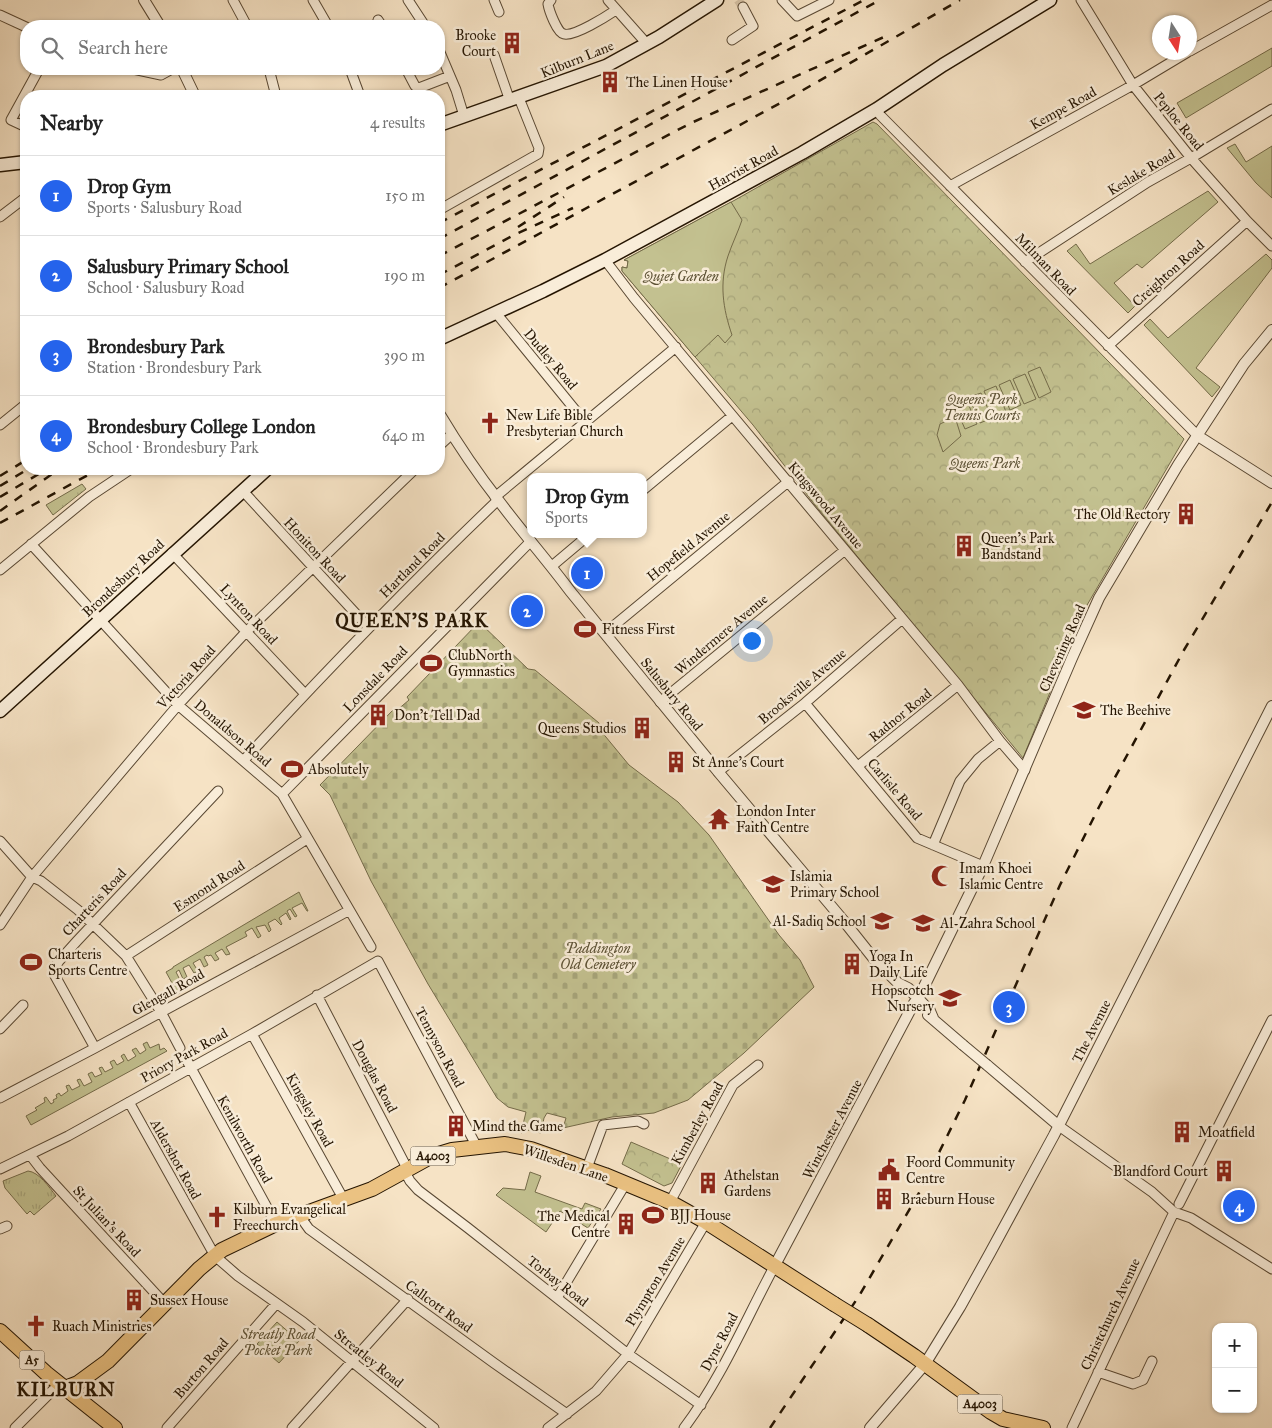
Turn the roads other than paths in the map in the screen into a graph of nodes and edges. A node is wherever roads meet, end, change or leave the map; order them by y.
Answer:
1 (144, 0) edge
2 (233, 0) edge
3 (313, 0) edge
4 (408, 0) edge
5 (494, 0) edge
6 (551, 0) edge
7 (608, 0) edge
8 (717, 0) edge
9 (782, 0) edge
10 (828, 0) edge
11 (1050, 0) edge
12 (1081, 0) edge
13 (1272, 5) edge
14 (743, 7) tunnel mouth
15 (616, 10) junction
16 (499, 12) dead end
17 (0, 15) edge
18 (156, 20) edge
19 (244, 20) edge
20 (325, 20) edge
21 (421, 20) edge
22 (20, 24) edge
23 (732, 40) dead end
24 (647, 44) junction
25 (1197, 47) edge
26 (494, 55) dead end
27 (1175, 60) edge
28 (445, 64) edge
29 (35, 75) edge
30 (185, 75) edge
31 (271, 75) edge
32 (352, 75) edge
33 (409, 75) edge
34 (450, 76) junction
35 (1133, 85) junction
36 (27, 90) edge
37 (192, 90) edge
38 (274, 90) edge
39 (358, 90) edge
40 (514, 99) junction
41 (20, 103) edge
42 (876, 109) junction
43 (1272, 109) edge
44 (464, 116) junction
45 (445, 123) edge
46 (20, 124) edge
47 (1191, 158) junction
48 (20, 163) edge
49 (0, 165) edge
50 (950, 186) junction
51 (20, 202) edge
52 (445, 207) edge
53 (0, 217) edge
54 (1247, 221) junction
55 (1272, 246) edge
56 (605, 260) junction
57 (1026, 262) junction
58 (496, 313) junction
59 (1272, 330) edge
60 (445, 336) edge
61 (1108, 346) junction
62 (676, 347) junction
63 (20, 409) edge
64 (732, 416) junction
65 (585, 422) junction
66 (445, 423) edge
67 (0, 425) edge
68 (452, 434) junction
69 (1198, 436) junction
70 (445, 440) edge
71 (122, 475) edge
72 (260, 475) edge
73 (408, 475) edge
74 (1268, 480) edge
75 (789, 481) junction
76 (647, 487) edge
77 (242, 490) junction
78 (497, 499) junction
79 (527, 537) edge
80 (528, 538) edge
81 (585, 538) edge
82 (530, 541) junction
83 (31, 544) junction
84 (845, 550) junction
85 (172, 553) junction
86 (552, 566) junction
87 (313, 568) junction
88 (0, 570) edge
89 (902, 619) junction
90 (100, 620) junction
91 (369, 628) junction
92 (246, 632) junction
93 (605, 634) junction
94 (958, 685) junction
95 (305, 694) junction
96 (660, 702) junction
97 (805, 703) junction
98 (178, 705) junction
99 (1271, 709) edge
100 (0, 711) edge
101 (1000, 741) junction
102 (244, 760) junction
103 (858, 766) junction
104 (1025, 770) junction
105 (718, 772) junction
106 (218, 791) dead end
107 (282, 794) junction
108 (307, 839) junction
109 (0, 841) edge
110 (933, 845) junction
111 (983, 866) junction
112 (32, 877) junction
113 (348, 911) junction
114 (92, 924) junction
115 (0, 925) edge
116 (371, 947) dead end
117 (126, 956) junction
118 (378, 961) joint
119 (317, 995) junction
120 (916, 1001) junction
121 (23, 1005) dead end
122 (161, 1012) junction
123 (1272, 1020) edge
124 (0, 1029) edge
125 (252, 1034) junction
126 (94, 1048) junction
127 (180, 1048) dead end
128 (185, 1057) dead end
129 (758, 1065) dead end
130 (189, 1067) junction
131 (0, 1098) edge
132 (129, 1102) junction
133 (644, 1124) dead end
134 (1059, 1126) junction
135 (477, 1147) junction
136 (30, 1155) junction
137 (587, 1168) junction
138 (0, 1169) edge
139 (406, 1171) junction
140 (626, 1183) junction
141 (344, 1200) junction
142 (670, 1202) junction
143 (1176, 1208) junction
144 (300, 1214) junction
145 (706, 1222) junction
146 (276, 1224) junction
147 (215, 1256) junction
148 (774, 1267) junction
149 (1272, 1268) edge
150 (556, 1298) junction
151 (408, 1299) junction
152 (165, 1304) junction
153 (276, 1304) junction
154 (2, 1338) edge
155 (628, 1354) junction
156 (351, 1361) junction
157 (1152, 1361) dead end
158 (925, 1364) junction
159 (1098, 1372) junction
160 (64, 1388) junction
161 (701, 1405) junction
162 (568, 1414) junction
163 (109, 1426) edge
164 (15, 1428) edge
165 (167, 1428) edge
166 (292, 1428) edge
167 (434, 1428) edge
168 (548, 1428) edge
169 (684, 1428) edge
170 (870, 1428) edge
171 (1043, 1428) edge
172 (1072, 1428) edge

1 - 18 street
2 - 19 street
3 - 20 street
4 - 21 street
5 - 16 street
6 - 15 street
7 - 15 street
8 - 24 main road, Kilburn Lane
9 - 10 street
11 - 42 main road, Harvist Road
12 - 35 street, Peploe Road
13 - 25 street, Kempe Road
14 - 23 street
15 - 24 street
17 - 22 street
24 - 40 main road, Kilburn Lane
26 - 40 street
27 - 35 street, Kempe Road
28 - 34 street
29 - 36 street
30 - 37 street
31 - 38 street
32 - 39 street
33 - 34 street
34 - 44 street
35 - 47 street, Peploe Road
35 - 50 street, Kempe Road
40 - 44 main road, Kilburn Lane
40 - 52 street
41 - 46 street
42 - 50 street, Milman Road
42 - 56 main road, Harvist Road
43 - 47 street, Keslake Road
44 - 45 main road, Kilburn Lane
47 - 54 street, Peploe Road
47 - 57 street, Keslake Road
48 - 49 main road
50 - 57 street, Milman Road
51 - 53 street
54 - 55 street, Peploe Road
54 - 61 street, Creighton Road
56 - 58 main road, Harvist Road
56 - 62 street, Kingswood Avenue
57 - 61 street, Milman Road
58 - 60 main road, Harvist Road
58 - 65 street, Dudley Road
59 - 69 street, Chevening Road
61 - 69 street, Milman Road
62 - 64 street, Kingswood Avenue
62 - 65 street, Hartland Road
63 - 67 street
64 - 75 street, Kingswood Avenue
64 - 76 street
65 - 78 street, Hartland Road
66 - 68 street, Salusbury Road
68 - 70 street
68 - 78 street, Salusbury Road
69 - 74 street
69 - 104 street, Chevening Road
71 - 83 street
72 - 77 main road, Brondesbury Road
73 - 87 street, Victoria Road
75 - 84 street, Kingswood Avenue
75 - 93 street, Hopefield Avenue
77 - 85 main road, Brondesbury Road
77 - 87 street, Honiton Road
78 - 79 street, Salusbury Road
78 - 91 street, Hartland Road
80 - 82 street, Salusbury Road
81 - 86 street
82 - 86 street, Salusbury Road
82 - 107 street, Lonsdale Road
83 - 88 street
83 - 90 street, Donaldson Road
84 - 89 street, Kingswood Avenue
84 - 96 street, Windermere Avenue
85 - 90 main road, Brondesbury Road
85 - 92 street, Lynton Road
86 - 93 street, Salusbury Road
87 - 91 street, Honiton Road
87 - 92 street, Victoria Road
89 - 94 street, Kingswood Avenue
89 - 97 street, Brooksville Avenue
90 - 98 street, Donaldson Road
90 - 100 main road, Brondesbury Road
91 - 95 street, Hartland Road
92 - 95 street, Lynton Road
92 - 98 street, Victoria Road
93 - 96 street, Salusbury Road
94 - 101 street, Kingswood Avenue
94 - 103 street, Radnor Road
95 - 102 street, Hartland Road
96 - 105 street, Salusbury Road
97 - 103 street, Carlisle Road
97 - 105 street, Brooksville Avenue
98 - 102 street, Donaldson Road
98 - 112 street, Victoria Road
99 - 134 street, The Avenue
101 - 104 street, Kingswood Avenue
101 - 110 street
102 - 107 street, Donaldson Road
103 - 110 street, Carlisle Road
104 - 111 street, Chevening Road
105 - 120 street, Salusbury Road
106 - 114 street, Charteris Road
107 - 108 street, Donaldson Road
108 - 113 street
108 - 117 street, Esmond Road
109 - 112 street
110 - 111 street, Carlisle Road
111 - 120 street, Chevening Road
112 - 114 street
112 - 115 street, Victoria Road
113 - 116 street
113 - 122 street, Glengall Road
114 - 117 street
114 - 126 street, Charteris Road
117 - 122 street
118 - 119 street, Priory Park Road
118 - 135 street, Tennyson Road
119 - 125 street, Priory Park Road
119 - 139 street, Douglas Road
120 - 134 street, Salusbury Road, bridge
120 - 148 street, Winchester Avenue
121 - 124 street
122 - 126 street, Glengall Road
122 - 127 street
123 - 143 street, Christchurch Avenue
125 - 130 street, Priory Park Road
125 - 141 street, Kingsley Road
126 - 131 street, Glengall Road
128 - 130 street, Kenilworth Road
129 - 142 street, Kimberley Road
130 - 132 street, Priory Park Road
130 - 146 street, Kenilworth Road
132 - 136 street, Priory Park Road
132 - 147 street, Aldershot Road
133 - 137 street
134 - 143 street
134 - 158 street, The Avenue
135 - 137 main road, Willesden Lane / A4003
135 - 139 main road, Willesden Lane / A4003
136 - 138 street, Priory Park Road
136 - 152 street, St Julian's Road
137 - 140 main road, Willesden Lane / A4003
139 - 141 main road, Willesden Lane / A4003
139 - 150 street, Torbay Road
140 - 142 main road, Willesden Lane / A4003
140 - 150 street
141 - 144 main road, Willesden Lane / A4003
142 - 145 main road, Willesden Lane / A4003
143 - 149 street
143 - 159 street, Christchurch Avenue
144 - 146 main road, Willesden Lane / A4003
144 - 151 street, Callcott Road
145 - 148 main road, Willesden Lane / A4003
145 - 155 street, Plympton Avenue
146 - 147 main road, Willesden Lane / A4003
147 - 152 main road, Willesden Lane / A4003
147 - 153 street, Streatley Road
148 - 158 main road, Willesden Lane / A4003, bridge
148 - 161 street, Dyne Road
150 - 155 street, Torbay Road
151 - 156 street
151 - 162 street, Callcott Road
152 - 160 main road, Willesden Lane / A4003
153 - 156 street, Streatley Road
153 - 165 street, Burton Road
154 - 160 main road, A5
155 - 161 street, Torbay Road
155 - 162 street, Plympton Avenue
156 - 166 street
156 - 167 street, Streatley Road
157 - 159 street
158 - 170 street, The Avenue
158 - 171 main road, Willesden Lane / A4003
159 - 172 street, Christchurch Avenue
160 - 163 main road, A5
160 - 164 street
161 - 169 street, Dyne Road
162 - 168 street, Plympton Avenue

